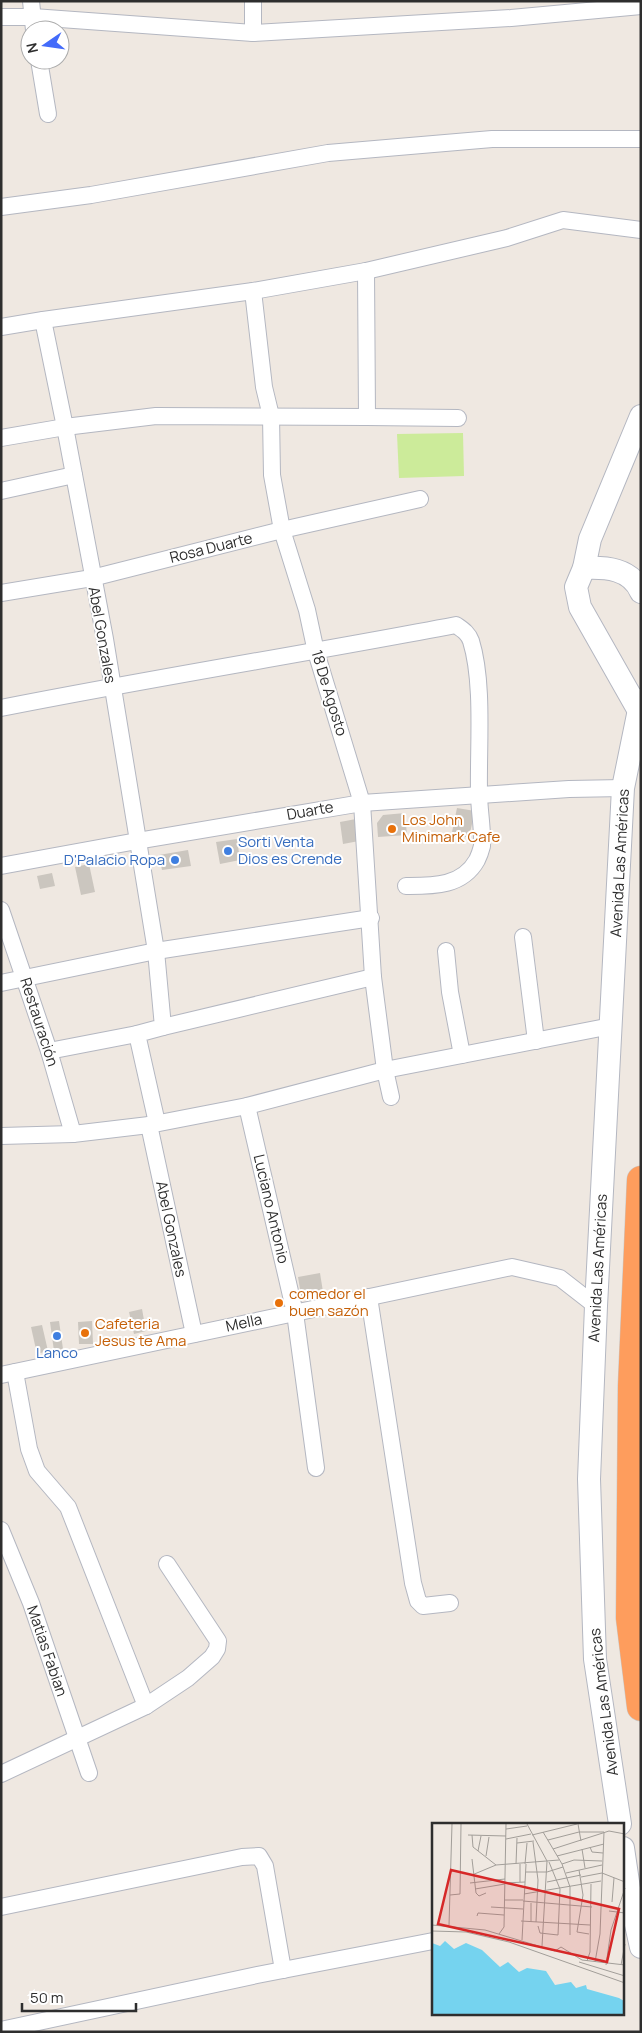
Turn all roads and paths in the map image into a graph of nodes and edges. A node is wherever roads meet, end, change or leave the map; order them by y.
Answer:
1 (253, 1) edge
2 (641, 6) edge
3 (33, 16) edge
4 (1, 17) edge
5 (253, 33) junction
6 (41, 70) edge
7 (48, 114) dead end
8 (641, 139) edge
9 (1, 207) edge
10 (641, 230) edge
11 (366, 271) junction
12 (253, 291) junction
13 (43, 320) junction
14 (1, 327) edge
15 (271, 416) junction
16 (641, 416) edge
17 (367, 417) junction
18 (458, 418) dead end
19 (65, 427) junction
20 (1, 438) edge
21 (74, 475) junction
22 (1, 491) edge
23 (420, 499) dead end
24 (282, 530) junction
25 (584, 568) junction
26 (92, 578) junction
27 (641, 592) edge
28 (1, 593) edge
29 (316, 652) junction
30 (112, 686) junction
31 (640, 706) edge
32 (1, 708) edge
33 (623, 788) junction
34 (479, 795) junction
35 (362, 803) junction
36 (137, 841) junction
37 (1, 866) edge
38 (406, 886) dead end
39 (1, 910) edge
40 (370, 918) junction
41 (523, 937) dead end
42 (156, 951) junction
43 (446, 951) dead end
44 (374, 977) junction
45 (25, 978) junction
46 (1, 983) edge
47 (611, 1026) junction
48 (163, 1027) junction
49 (137, 1034) junction
50 (536, 1041) junction
51 (49, 1051) junction
52 (462, 1055) junction
53 (385, 1070) junction
54 (392, 1098) dead end
55 (247, 1106) junction
56 (153, 1124) junction
57 (73, 1134) junction
58 (1, 1136) edge
59 (641, 1180) edge
60 (369, 1297) junction
61 (596, 1306) junction
62 (295, 1312) junction
63 (194, 1334) junction
64 (8, 1374) edge
65 (316, 1468) dead end
66 (1, 1530) edge
67 (167, 1564) dead end
68 (450, 1603) dead end
69 (146, 1706) junction
70 (641, 1707) edge
71 (78, 1739) junction
72 (89, 1773) dead end
73 (1, 1774) edge
74 (620, 1823) edge
75 (624, 1862) edge
76 (627, 1903) edge
77 (1, 1907) edge
78 (432, 1941) edge
79 (641, 1947) edge
80 (283, 1970) junction
81 (1, 2030) edge

1 - 5 street
2 - 5 street
3 - 4 street
3 - 5 street
6 - 7 street
8 - 9 street
10 - 11 street
11 - 12 street
11 - 17 street
12 - 13 street
12 - 15 street, 18 De Agosto
13 - 14 street
13 - 19 street, Abel Gonzales
15 - 17 street
15 - 19 street
15 - 24 street, 18 De Agosto
16 - 25 main road, Avenida Las Américas
17 - 18 street
19 - 20 street
19 - 21 street, Abel Gonzales
21 - 22 street
21 - 26 street, Abel Gonzales
23 - 24 street, Rosa Duarte
24 - 26 street, Rosa Duarte
24 - 29 street, 18 De Agosto
25 - 27 main road
25 - 31 main road, Avenida Las Américas
26 - 28 street, Rosa Duarte
26 - 30 street, Abel Gonzales
29 - 30 street
29 - 34 street
29 - 35 street, 18 De Agosto
30 - 32 street
30 - 36 street, Abel Gonzales
31 - 33 main road, Avenida Las Américas
33 - 34 street, Duarte
33 - 47 main road, Avenida Las Américas
34 - 35 street, Duarte
34 - 38 street
35 - 36 street, Duarte
35 - 40 street, 18 De Agosto
36 - 37 street, Duarte
36 - 42 street, Abel Gonzales
39 - 45 street, Restauración
40 - 42 street
40 - 44 street, 18 De Agosto
41 - 50 street
42 - 45 street
42 - 48 street, Abel Gonzales
43 - 52 street
44 - 48 street
44 - 53 street, 18 De Agosto
45 - 46 street
45 - 51 street, Restauración
47 - 50 street
47 - 61 main road, Avenida Las Américas
48 - 49 street
49 - 51 street
49 - 56 street, Abel Gonzales
50 - 52 street
51 - 57 street, Restauración
52 - 53 street
53 - 54 street, 18 De Agosto
53 - 55 street
55 - 56 street
55 - 62 street, Luciano Antonio
56 - 57 street
56 - 63 street, Abel Gonzales
57 - 58 street
59 - 70 highway
60 - 61 street, Mella
60 - 62 street, Mella
60 - 68 street
61 - 74 main road, Avenida Las Américas
62 - 63 street, Mella
62 - 65 street, Luciano Antonio
63 - 64 street, Mella
64 - 69 street
66 - 71 street, Matias Fabian
67 - 69 street
69 - 71 street
71 - 72 street, Matias Fabian
71 - 73 street
75 - 76 main road
76 - 79 main road
77 - 80 street
78 - 80 street
80 - 81 street

